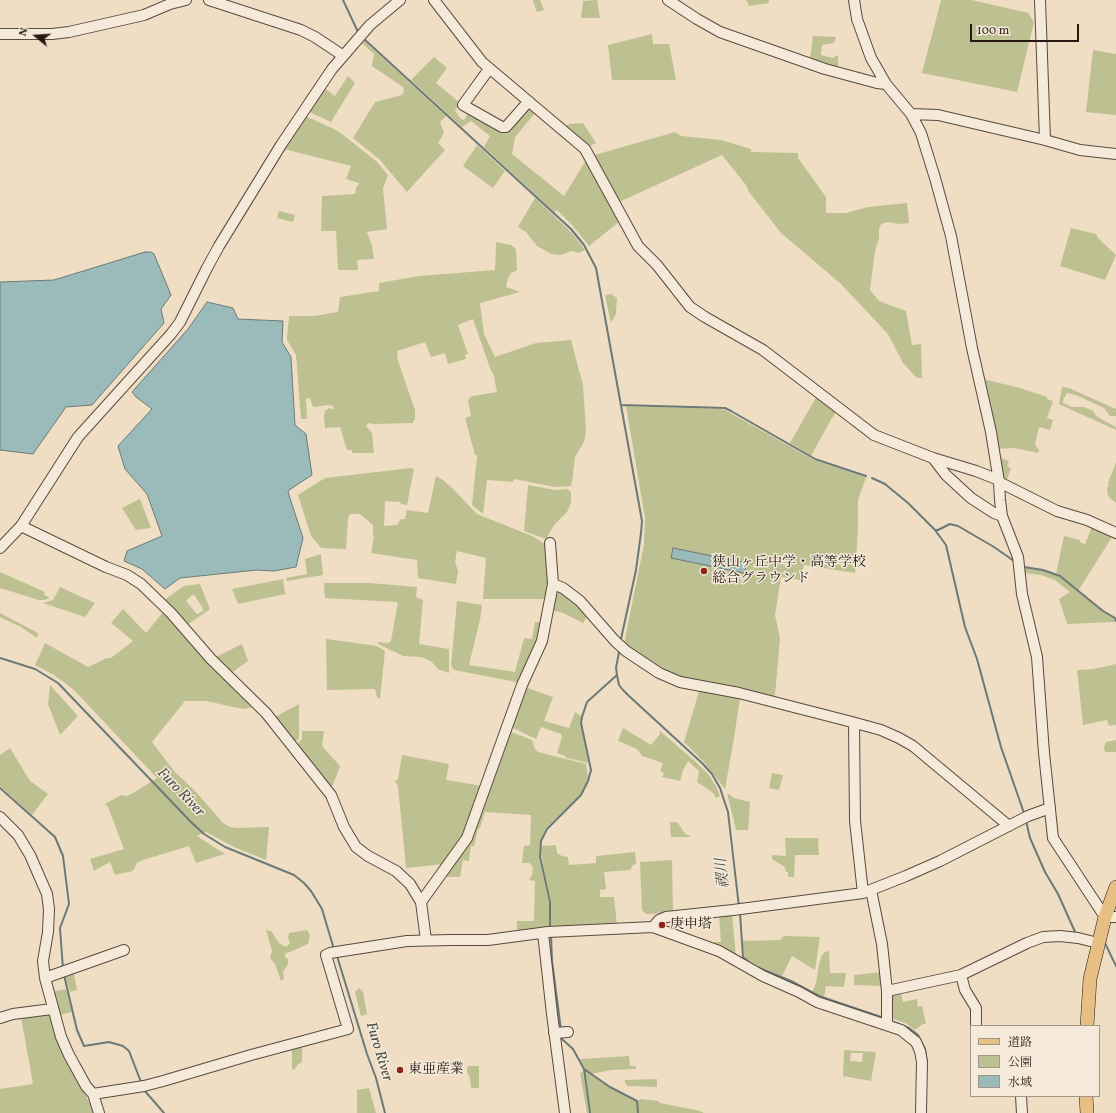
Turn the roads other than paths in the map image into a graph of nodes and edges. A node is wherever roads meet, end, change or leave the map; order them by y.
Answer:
1 (186, 0) edge
2 (209, 0) edge
3 (400, 0) edge
4 (434, 0) edge
5 (668, 0) edge
6 (854, 0) edge
7 (1040, 0) edge
8 (0, 34) edge
9 (342, 55) junction
10 (489, 69) junction
11 (886, 84) junction
12 (528, 102) junction
13 (911, 114) junction
14 (1045, 140) junction
15 (1116, 154) edge
16 (933, 458) junction
17 (999, 481) junction
18 (1002, 516) junction
19 (21, 526) junction
20 (1116, 533) edge
21 (550, 543) dead end
22 (0, 548) edge
23 (553, 584) junction
24 (854, 723) junction
25 (1050, 808) junction
26 (0, 818) edge
27 (1009, 826) junction
28 (1116, 887) edge
29 (867, 892) junction
30 (421, 902) junction
31 (1111, 917) edge
32 (653, 927) junction
33 (550, 932) junction
34 (426, 940) junction
35 (1099, 940) junction
36 (124, 950) dead end
37 (961, 975) junction
38 (45, 978) junction
39 (887, 991) junction
40 (52, 1009) junction
41 (0, 1018) edge
42 (887, 1025) junction
43 (976, 1025) edge
44 (1086, 1025) edge
45 (93, 1094) junction
46 (1021, 1097) edge
47 (1086, 1097) edge
48 (99, 1113) edge
49 (565, 1113) edge
50 (921, 1113) edge
51 (1022, 1113) edge
52 (1087, 1113) edge

1 - 8 street
2 - 9 street
3 - 9 street
4 - 10 street
5 - 11 street
6 - 11 street
7 - 14 street
9 - 19 street
10 - 12 street
10 - 12 street
11 - 13 street
12 - 16 street
13 - 14 street
13 - 17 street
14 - 15 street
16 - 17 street
16 - 18 street
17 - 18 street
17 - 20 street
18 - 25 street
19 - 22 street
19 - 30 street
21 - 23 street
23 - 24 street
23 - 30 street
24 - 27 street
24 - 29 street
25 - 27 street
25 - 31 street
26 - 38 street
27 - 29 street
28 - 31 main road
29 - 32 street
29 - 39 street
30 - 34 street
31 - 35 main road
32 - 33 street
32 - 42 street
33 - 34 street
33 - 49 street
34 - 45 street
35 - 37 street
35 - 44 main road
36 - 38 street
37 - 39 street
37 - 43 street
38 - 40 street
39 - 42 street
40 - 41 street
40 - 45 street
42 - 50 street
45 - 48 street
46 - 51 street
47 - 52 main road

